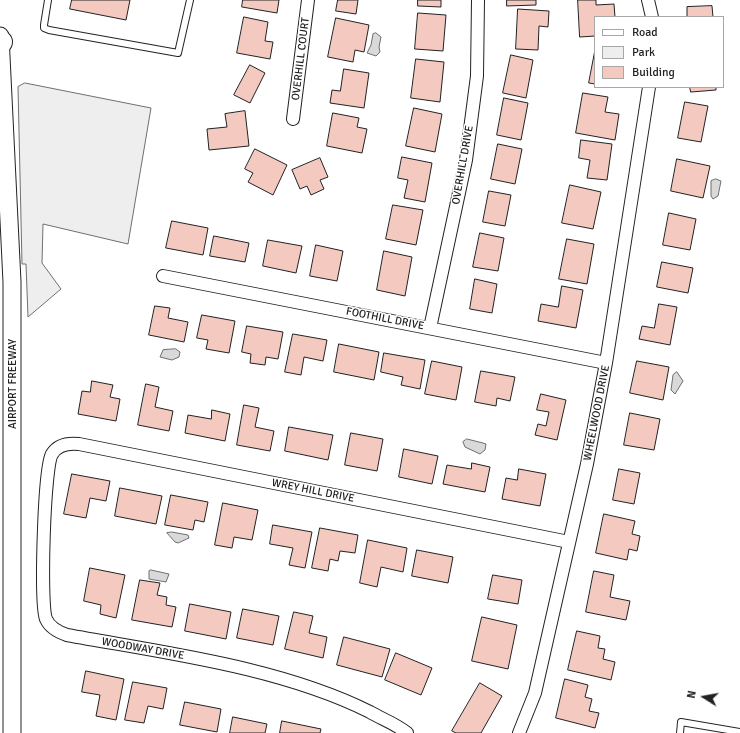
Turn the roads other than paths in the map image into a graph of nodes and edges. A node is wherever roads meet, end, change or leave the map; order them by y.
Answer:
1 (48, 0) edge
2 (190, 0) edge
3 (308, 0) edge
4 (478, 0) edge
5 (648, 0) edge
6 (652, 16) edge
7 (0, 40) edge
8 (649, 88) edge
9 (293, 118) dead end
10 (164, 276) dead end
11 (430, 328) junction
12 (606, 363) junction
13 (58, 448) joint
14 (569, 542) junction
15 (740, 732) edge
16 (12, 733) edge
17 (407, 733) edge
18 (519, 733) edge
19 (680, 733) edge

1 - 2 lane
3 - 9 street, OVERHILL COURT
4 - 11 street, OVERHILL DRIVE
5 - 6 street
7 - 16 main road, AIRPORT FREEWAY
8 - 12 street, WHEELWOOD DRIVE
10 - 11 street, FOOTHILL DRIVE
11 - 12 street, FOOTHILL DRIVE
12 - 14 street, WHEELWOOD DRIVE
13 - 14 street, WREY HILL DRIVE
13 - 17 street, WOODWAY DRIVE
14 - 18 street, WHEELWOOD DRIVE
15 - 19 lane

